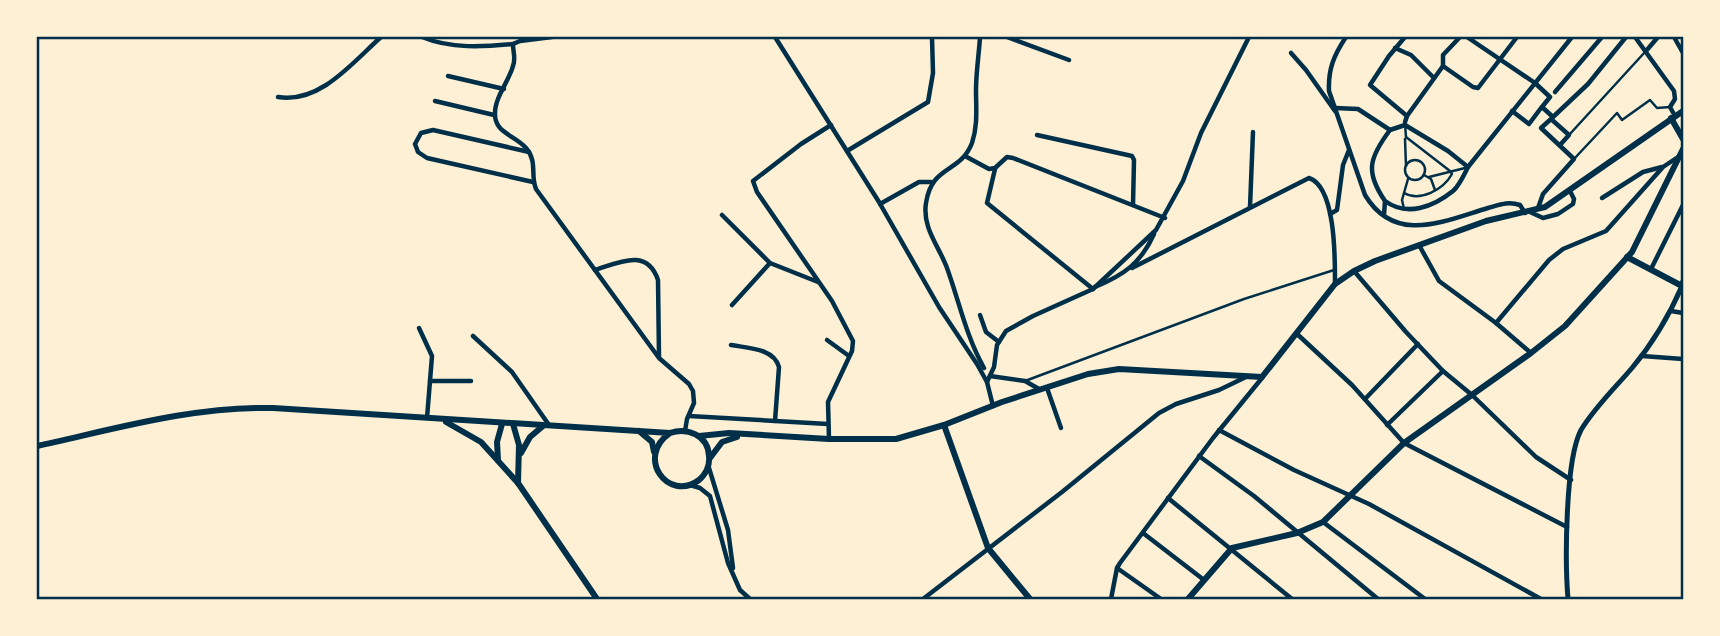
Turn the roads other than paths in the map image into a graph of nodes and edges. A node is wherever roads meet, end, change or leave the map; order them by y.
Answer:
1 (381, 37) edge
2 (422, 37) edge
3 (552, 37) edge
4 (775, 37) edge
5 (932, 37) edge
6 (980, 37) edge
7 (1007, 37) edge
8 (1249, 37) edge
9 (1346, 37) edge
10 (1405, 37) edge
11 (1460, 37) edge
12 (1467, 37) edge
13 (1517, 37) edge
14 (1572, 37) edge
15 (1602, 37) edge
16 (1626, 37) edge
17 (1635, 37) edge
18 (1658, 37) edge
19 (1674, 37) edge
20 (513, 44) junction
21 (1395, 48) junction
22 (1646, 51) junction
23 (1291, 53) dead end
24 (1683, 53) edge
25 (1498, 59) junction
26 (1069, 60) dead end
27 (1443, 66) junction
28 (448, 76) dead end
29 (1434, 78) junction
30 (1535, 83) junction
31 (504, 89) junction
32 (1552, 95) junction
33 (278, 97) dead end
34 (435, 101) dead end
35 (1542, 107) junction
36 (1670, 107) junction
37 (1335, 110) junction
38 (1512, 111) junction
39 (1683, 111) edge
40 (495, 115) junction
41 (1673, 117) junction
42 (1405, 121) junction
43 (831, 125) junction
44 (1390, 131) junction
45 (1253, 132) dead end
46 (1037, 135) dead end
47 (1569, 135) junction
48 (1406, 137) junction
49 (1683, 139) edge
50 (1560, 145) junction
51 (847, 150) junction
52 (1350, 150) junction
53 (530, 152) junction
54 (1682, 152) edge
55 (965, 156) junction
56 (1574, 159) junction
57 (1406, 166) junction
58 (1468, 167) junction
59 (1663, 167) junction
60 (995, 168) junction
61 (1451, 172) junction
62 (1424, 175) junction
63 (1408, 177) junction
64 (1429, 177) junction
65 (533, 182) junction
66 (932, 182) junction
67 (1435, 190) junction
68 (1570, 191) junction
69 (1404, 193) junction
70 (1602, 198) dead end
71 (1385, 201) junction
72 (879, 203) junction
73 (1133, 205) junction
74 (1683, 205) edge
75 (1250, 207) junction
76 (1404, 209) junction
77 (1538, 210) junction
78 (1528, 213) junction
79 (1331, 214) junction
80 (722, 215) dead end
81 (1384, 215) junction
82 (1165, 218) junction
83 (1156, 230) junction
84 (1150, 244) junction
85 (1419, 245) junction
86 (1157, 256) junction
87 (1627, 257) junction
88 (769, 263) junction
89 (1132, 268) junction
90 (595, 270) junction
91 (1335, 270) junction
92 (1650, 270) junction
93 (1354, 271) junction
94 (819, 282) junction
95 (1335, 284) junction
96 (1683, 284) edge
97 (1093, 289) junction
98 (732, 305) dead end
99 (1671, 311) junction
100 (1683, 313) edge
101 (980, 315) dead end
102 (1496, 323) junction
103 (418, 328) dead end
104 (1296, 333) junction
105 (473, 336) dead end
106 (827, 340) dead end
107 (999, 342) junction
108 (1418, 344) junction
109 (731, 345) dead end
110 (1531, 353) junction
111 (849, 356) junction
112 (1641, 356) junction
113 (659, 358) junction
114 (1683, 359) edge
115 (994, 367) junction
116 (982, 369) junction
117 (1443, 370) junction
118 (990, 376) junction
119 (1248, 376) junction
120 (1262, 377) junction
121 (430, 381) junction
122 (1025, 381) junction
123 (471, 382) dead end
124 (987, 382) junction
125 (1043, 388) junction
126 (1472, 395) junction
127 (1365, 400) junction
128 (993, 406) junction
129 (689, 416) junction
130 (426, 419) junction
131 (439, 420) junction
132 (775, 421) junction
133 (502, 424) junction
134 (513, 424) junction
135 (828, 424) junction
136 (944, 425) junction
137 (1387, 425) junction
138 (546, 426) junction
139 (1061, 428) dead end
140 (637, 430) junction
141 (685, 430) junction
142 (1219, 430) junction
143 (670, 433) junction
144 (759, 435) junction
145 (699, 436) junction
146 (829, 439) junction
147 (1404, 443) junction
148 (37, 446) edge
149 (520, 455) junction
150 (654, 456) junction
151 (1199, 456) junction
152 (710, 458) junction
153 (499, 462) junction
154 (708, 466) junction
155 (1570, 480) junction
156 (518, 482) junction
157 (688, 485) junction
158 (1350, 496) junction
159 (1168, 498) junction
160 (1323, 522) junction
161 (1568, 527) junction
162 (1143, 533) junction
163 (1297, 533) junction
164 (988, 548) junction
165 (1232, 548) junction
166 (1117, 568) junction
167 (734, 576) junction
168 (1204, 580) junction
169 (933, 592) junction
170 (597, 599) edge
171 (750, 599) edge
172 (923, 599) edge
173 (939, 599) edge
174 (1030, 599) edge
175 (1111, 599) edge
176 (1161, 599) edge
177 (1188, 599) edge
178 (1292, 599) edge
179 (1378, 599) edge
180 (1425, 599) edge
181 (1541, 599) edge
182 (1568, 599) edge

1 - 33 street
2 - 20 street
3 - 20 street
4 - 43 street
5 - 51 street
6 - 55 street
7 - 26 street
8 - 82 street
9 - 37 street
10 - 21 street
11 - 27 street
12 - 25 street
13 - 25 street
14 - 30 street
15 - 32 street
16 - 35 street
17 - 22 street
18 - 22 street
19 - 24 street
20 - 31 street
21 - 29 street
21 - 42 street
22 - 36 street
22 - 47 street
23 - 37 street
25 - 27 street
25 - 30 street
27 - 29 street
28 - 31 street
29 - 42 street
30 - 32 street
30 - 38 street
31 - 40 street
32 - 35 street
34 - 40 street
35 - 38 street
36 - 41 street
36 - 56 street
37 - 44 street
37 - 52 street
38 - 58 street
39 - 41 main road
40 - 53 street
41 - 49 main road
41 - 68 main road
42 - 44 street
42 - 48 street
42 - 58 street
43 - 51 street
43 - 94 street
44 - 71 street
45 - 75 street
46 - 73 street
47 - 50 street
47 - 50 street
48 - 57 street
48 - 61 street
50 - 56 street
51 - 72 street
52 - 79 street
52 - 81 street
53 - 65 street
53 - 65 street
54 - 59 street
54 - 87 main road
55 - 60 street
55 - 66 street
56 - 77 street
57 - 62 street
57 - 63 street
58 - 61 street
58 - 76 street
59 - 70 street
59 - 102 street
60 - 73 street
60 - 97 street
61 - 64 street
61 - 67 street
62 - 63 street
62 - 64 street
63 - 69 street
64 - 67 street
65 - 90 street
66 - 72 street
66 - 116 street
67 - 69 street
68 - 77 main road
68 - 78 street
69 - 76 street
71 - 76 street
71 - 81 street
72 - 116 street
73 - 82 street
74 - 92 street
75 - 79 street
75 - 86 street
77 - 78 main road
78 - 81 street
78 - 85 main road
79 - 91 street
80 - 88 street
82 - 83 street
83 - 84 street
83 - 97 street
84 - 86 street
84 - 89 street
85 - 93 main road
85 - 102 street
86 - 89 street
87 - 92 main road
87 - 110 main road
88 - 94 street
88 - 98 street
89 - 97 street
90 - 113 street
90 - 113 street
91 - 95 street
91 - 122 street
92 - 96 main road
93 - 95 main road
93 - 108 street
94 - 111 street
95 - 104 main road
96 - 99 street
97 - 107 street
99 - 100 street
99 - 112 street
101 - 107 street
102 - 110 street
103 - 121 street
104 - 120 main road
104 - 127 street
105 - 138 street
106 - 111 street
107 - 115 street
108 - 117 street
108 - 127 street
109 - 132 street
110 - 126 main road
111 - 135 street
112 - 114 street
112 - 155 street
113 - 129 street
115 - 116 street
115 - 118 street
116 - 124 street
117 - 126 street
117 - 137 street
118 - 122 street
118 - 124 street
119 - 120 main road
119 - 125 main road
119 - 164 street
120 - 142 street
121 - 123 street
121 - 130 street
122 - 125 street
124 - 128 street
125 - 128 main road
125 - 139 street
126 - 147 main road
126 - 155 street
127 - 137 street
128 - 136 main road
129 - 132 street
129 - 141 street
130 - 131 main road
130 - 148 main road
131 - 133 main road
131 - 153 main road
132 - 135 street
133 - 134 main road
133 - 153 main road
134 - 138 main road
134 - 149 main road
135 - 146 street
136 - 146 main road
136 - 164 main road
137 - 147 street
138 - 140 main road
138 - 149 main road
140 - 143 main road
140 - 150 main road
141 - 143 main road
141 - 145 main road
142 - 151 street
142 - 158 street
143 - 150 main road
144 - 145 main road
144 - 146 main road
144 - 152 main road
145 - 152 main road
147 - 158 main road
147 - 161 street
149 - 156 main road
150 - 157 main road
151 - 159 street
151 - 163 street
152 - 154 main road
153 - 156 main road
154 - 157 main road
154 - 167 street
155 - 161 street
156 - 170 main road
157 - 167 street
158 - 160 main road
158 - 181 street
159 - 162 street
159 - 165 street
160 - 163 main road
160 - 180 street
161 - 182 street
162 - 166 street
162 - 168 street
163 - 165 main road
163 - 179 street
164 - 169 street
164 - 174 main road
165 - 168 main road
165 - 178 street
166 - 175 street
166 - 176 street
167 - 171 street
168 - 177 main road
169 - 172 street
169 - 173 street

